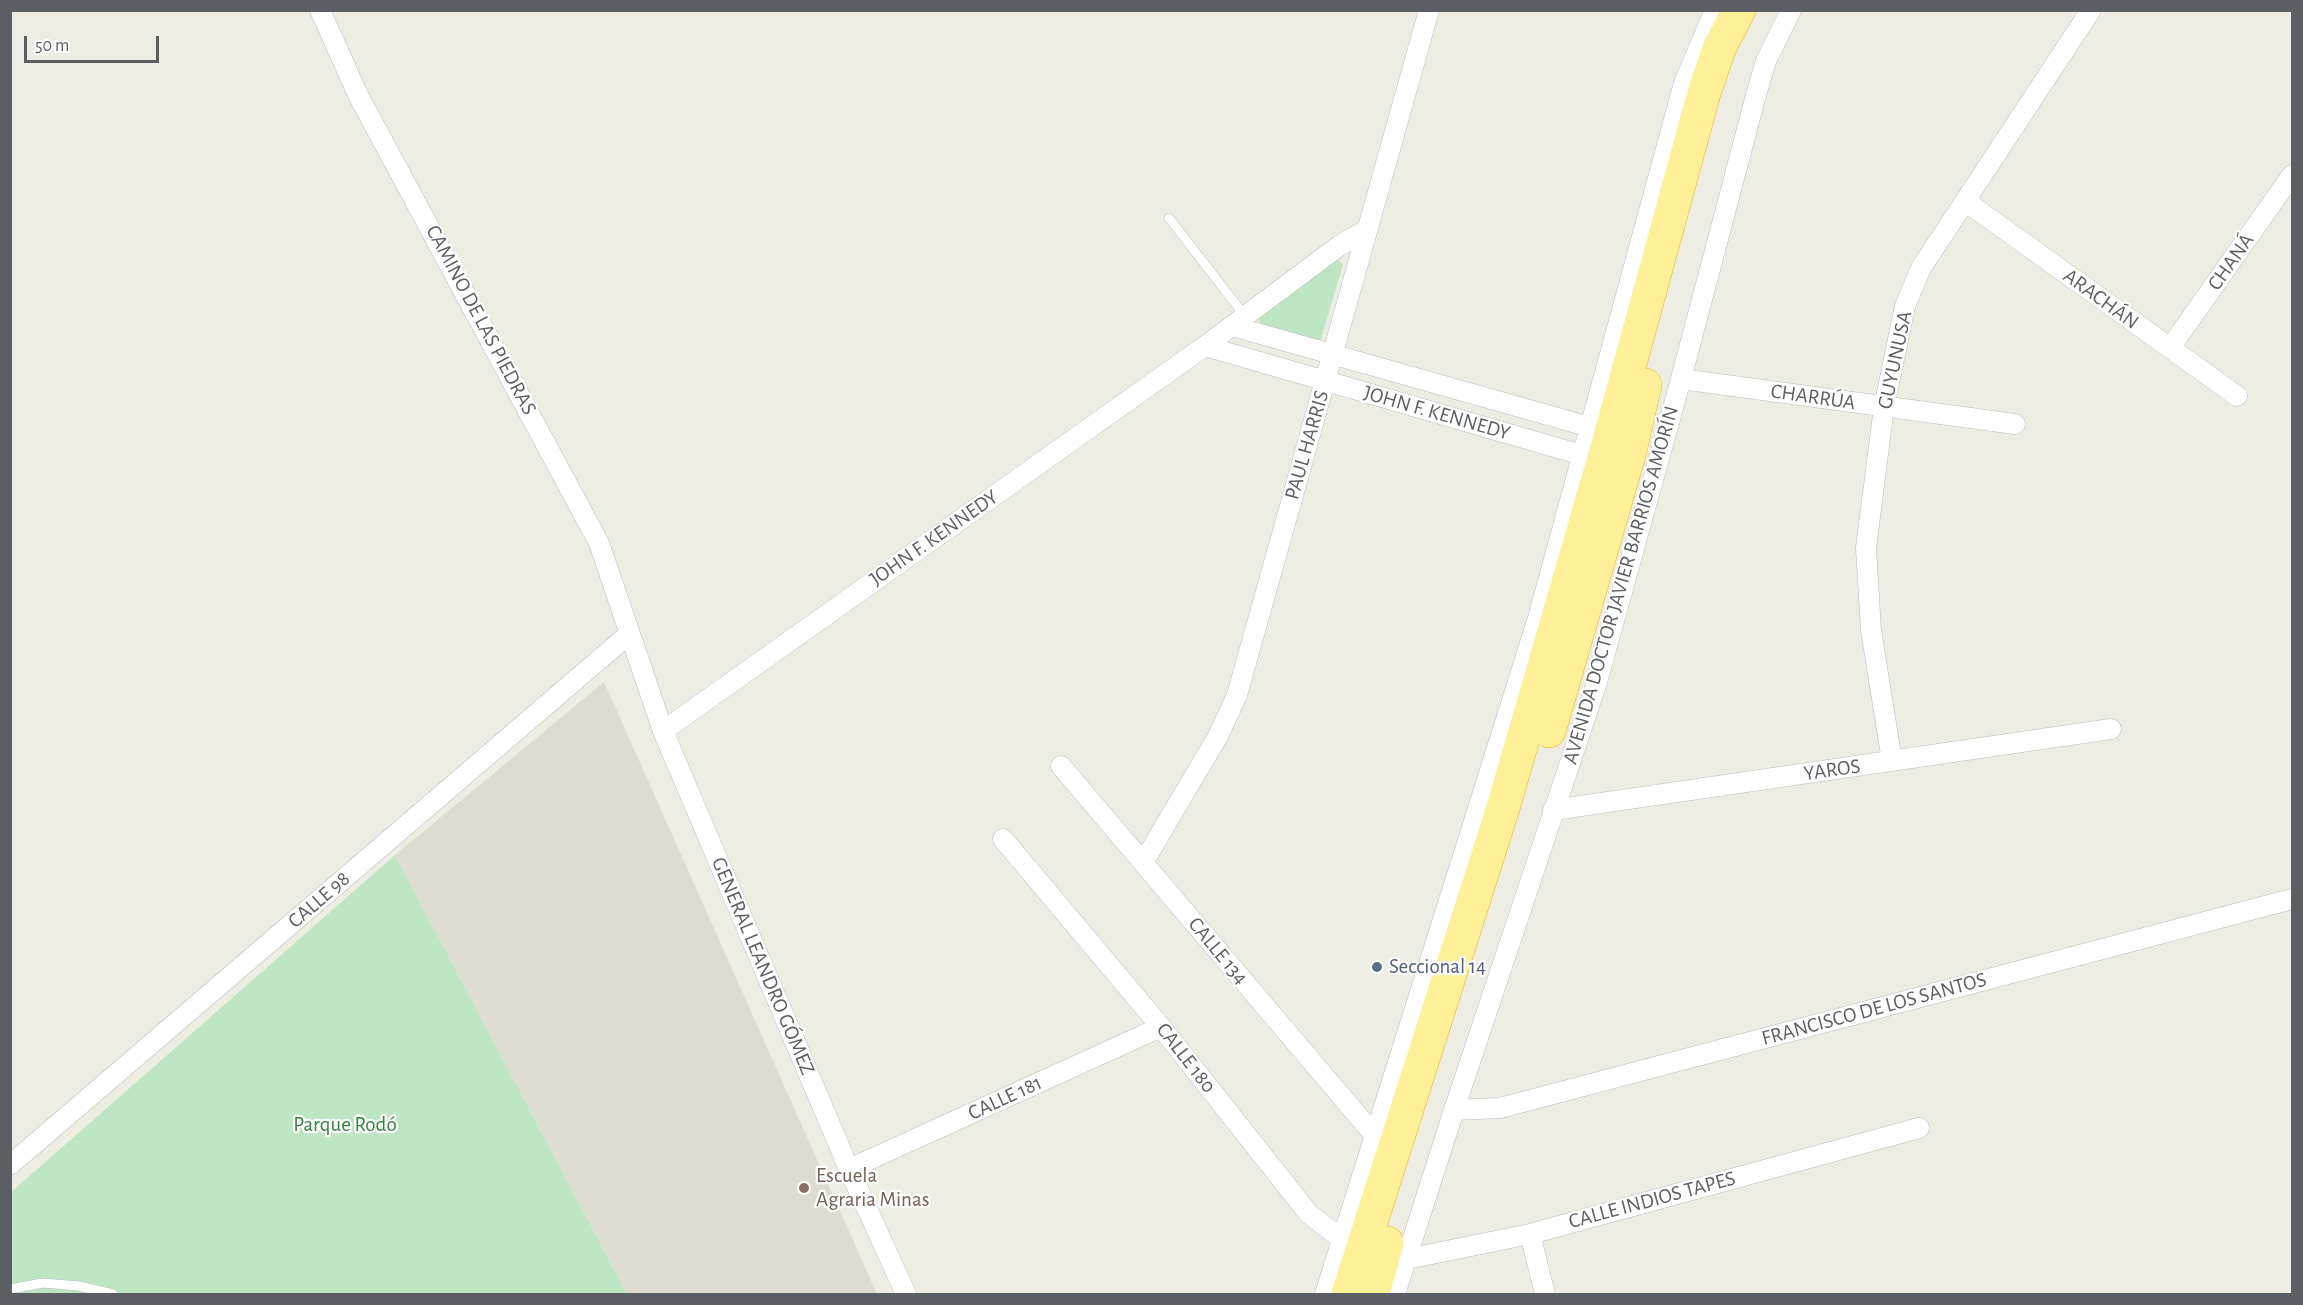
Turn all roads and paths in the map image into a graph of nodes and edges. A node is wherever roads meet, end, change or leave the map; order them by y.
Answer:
1 (320, 10) edge
2 (1429, 10) edge
3 (1715, 10) edge
4 (1738, 10) edge
5 (1758, 10) edge
6 (1791, 10) edge
7 (2091, 10) edge
8 (2292, 175) edge
9 (1965, 201) junction
10 (1169, 218) dead end
11 (1368, 229) junction
12 (1239, 321) junction
13 (1205, 346) junction
14 (2170, 348) junction
15 (1333, 354) junction
16 (1681, 379) junction
17 (1325, 381) junction
18 (2237, 396) dead end
19 (1884, 407) junction
20 (2015, 424) dead end
21 (1601, 446) junction
22 (628, 635) junction
23 (2111, 729) dead end
24 (663, 731) junction
25 (1892, 761) junction
26 (1060, 766) dead end
27 (1553, 810) junction
28 (1003, 839) dead end
29 (1143, 863) junction
30 (2292, 899) edge
31 (1161, 1027) junction
32 (1454, 1110) junction
33 (1919, 1128) dead end
34 (1376, 1137) junction
35 (10, 1165) edge
36 (849, 1169) junction
37 (1530, 1233) junction
38 (1374, 1252) junction
39 (10, 1289) edge
40 (113, 1294) edge
41 (906, 1294) edge
42 (1325, 1294) edge
43 (1348, 1294) edge
44 (1372, 1294) edge
45 (1395, 1294) edge
46 (1545, 1294) edge

1 - 22 street, CAMINO DE LAS PIEDRAS
2 - 11 street, PAUL HARRIS
3 - 21 street, AVENIDA DOCTOR JAVIER BARRIOS AMORÍN
4 - 21 highway, AVENIDA DOCTOR JAVIER BARRIOS AMORÍN
5 - 21 highway, AVENIDA DOCTOR JAVIER BARRIOS AMORÍN
6 - 16 street, AVENIDA DOCTOR JAVIER BARRIOS AMORÍN
7 - 9 street, GUYUNUSA
8 - 14 street, CHANÁ
9 - 14 street, ARACHÁN
9 - 19 street, GUYUNUSA
10 - 12 lane
11 - 12 street, JOHN F. KENNEDY
11 - 15 street, PAUL HARRIS
12 - 13 street, JOHN F. KENNEDY
12 - 15 street, JOHN F. KENNEDY
13 - 17 street, JOHN F. KENNEDY
13 - 24 street, JOHN F. KENNEDY
14 - 18 street, ARACHÁN
15 - 17 street, PAUL HARRIS
15 - 21 street, JOHN F. KENNEDY
16 - 19 street, CHARRÚA
16 - 27 street, AVENIDA DOCTOR JAVIER BARRIOS AMORÍN
17 - 21 street, JOHN F. KENNEDY
17 - 29 street, PAUL HARRIS
19 - 20 street, CHARRÚA
19 - 25 street, GUYUNUSA
21 - 34 street, AVENIDA DOCTOR JAVIER BARRIOS AMORÍN
21 - 38 highway, AVENIDA DOCTOR JAVIER BARRIOS AMORÍN
22 - 24 street, GENERAL LEANDRO GÓMEZ
22 - 35 street, CALLE 98
23 - 25 street, YAROS
24 - 36 street, GENERAL LEANDRO GÓMEZ
25 - 27 street, YAROS
26 - 29 street, CALLE 134
27 - 32 street, AVENIDA DOCTOR JAVIER BARRIOS AMORÍN
28 - 31 street, CALLE 180
29 - 34 street, CALLE 134
30 - 32 street, FRANCISCO DE LOS SANTOS
31 - 36 street, CALLE 181
31 - 38 street, CALLE 180
32 - 38 street, AVENIDA DOCTOR JAVIER BARRIOS AMORÍN
33 - 37 street, CALLE INDIOS TAPES
34 - 38 street, AVENIDA DOCTOR JAVIER BARRIOS AMORÍN
36 - 41 street, GENERAL LEANDRO GÓMEZ
37 - 38 street, CALLE INDIOS TAPES
37 - 46 street
38 - 42 street, AVENIDA DOCTOR JAVIER BARRIOS AMORÍN
38 - 43 highway, AVENIDA DOCTOR JAVIER BARRIOS AMORÍN
38 - 44 highway, AVENIDA DOCTOR JAVIER BARRIOS AMORÍN
38 - 45 street, AVENIDA DOCTOR JAVIER BARRIOS AMORÍN
39 - 40 lane

